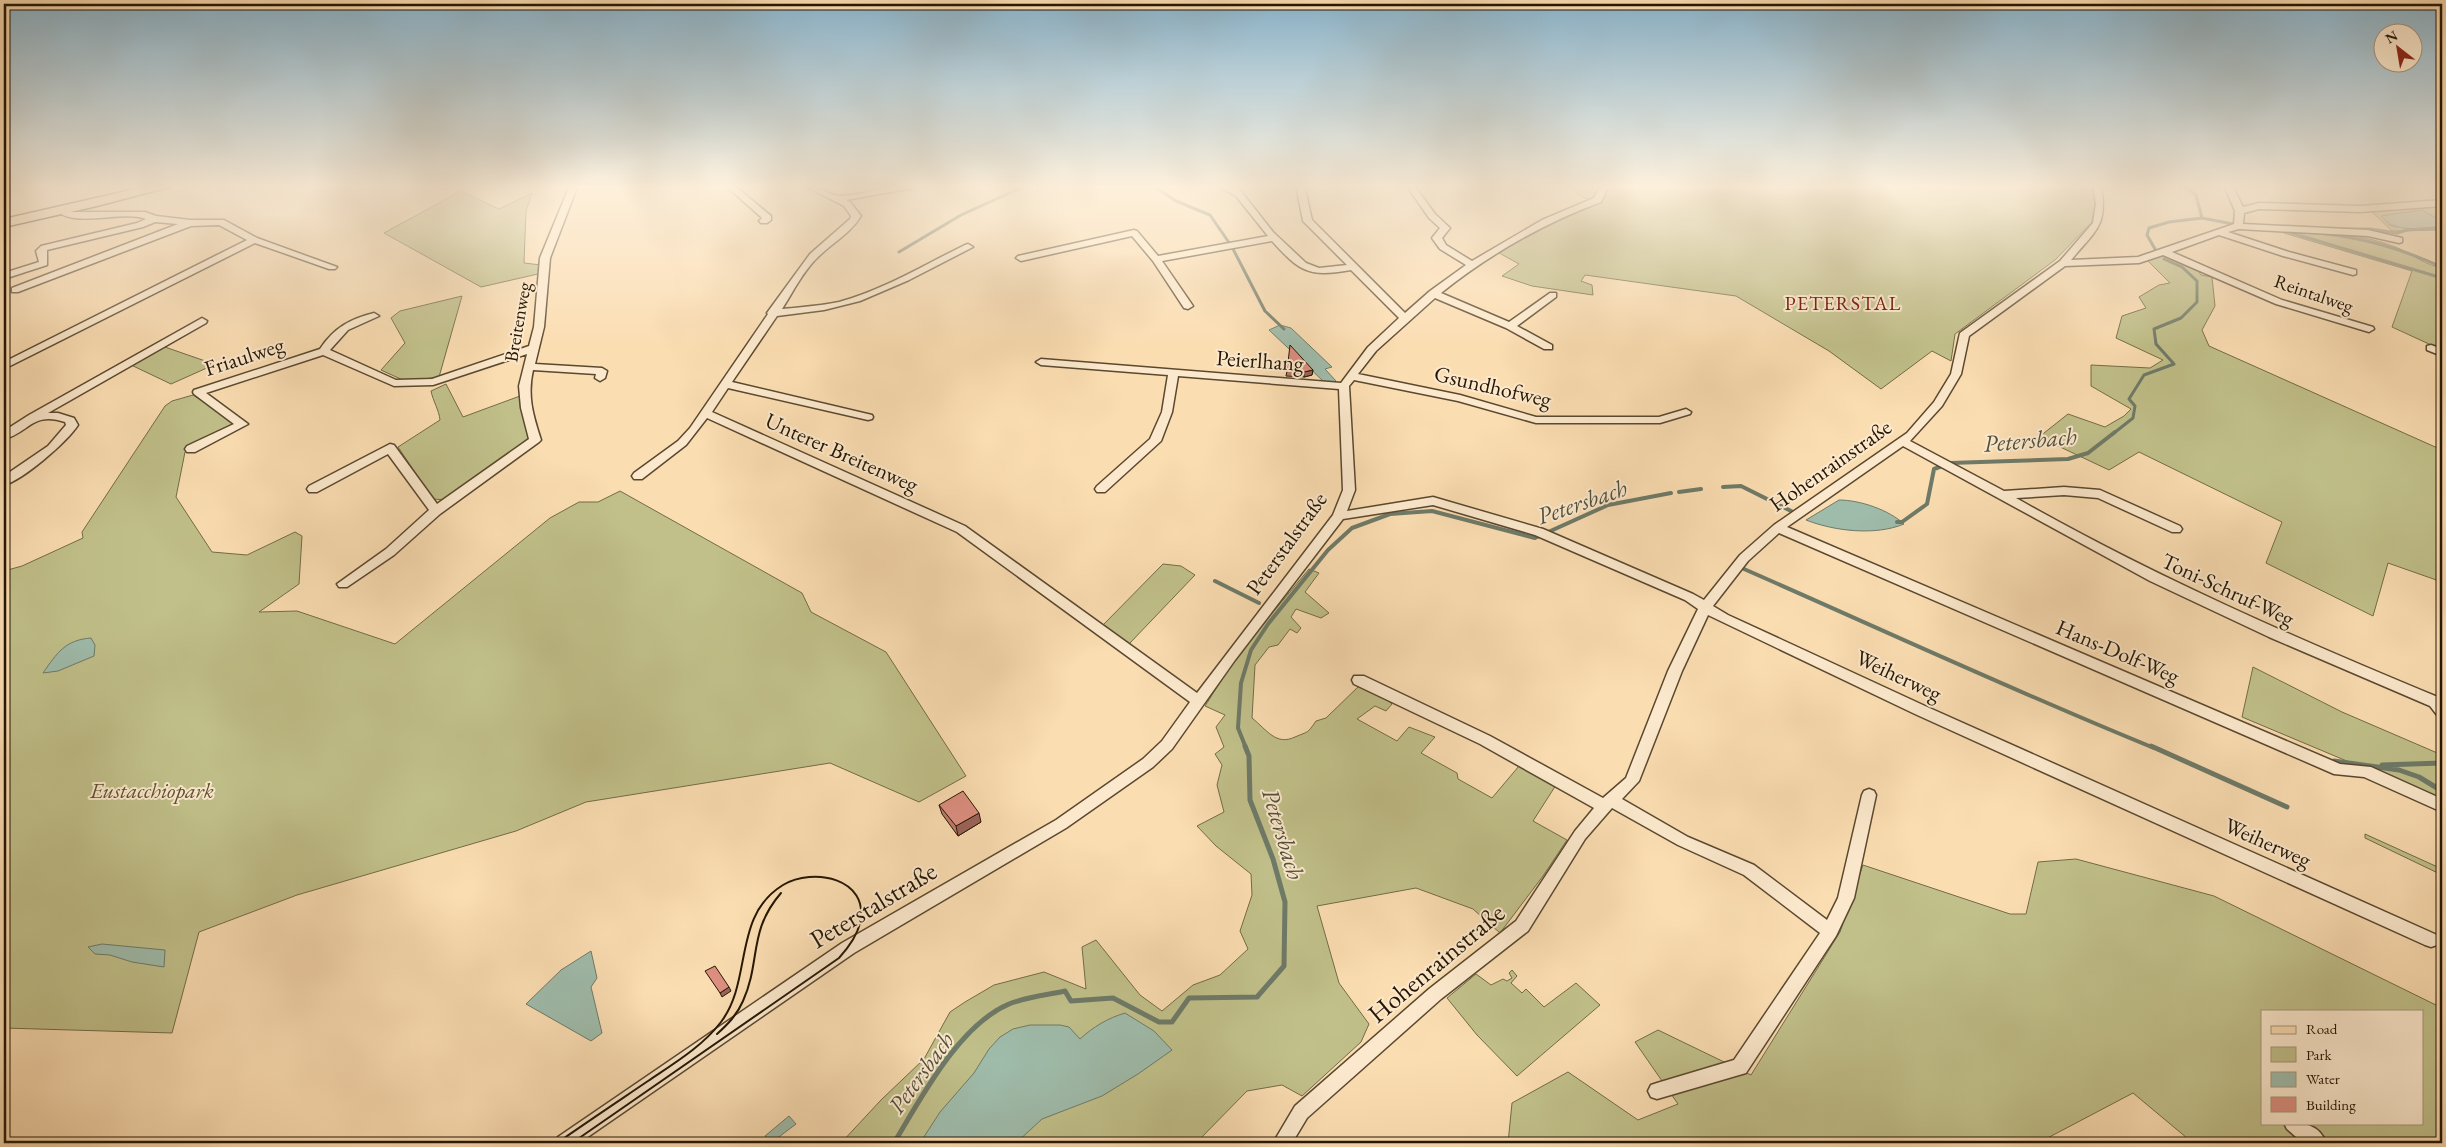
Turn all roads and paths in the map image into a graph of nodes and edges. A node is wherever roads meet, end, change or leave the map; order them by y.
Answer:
1 (1275, 238) edge
2 (84, 239) edge
3 (149, 239) edge
4 (251, 239) edge
5 (553, 239) edge
6 (833, 239) edge
7 (1109, 239) edge
8 (1139, 239) edge
9 (1272, 239) edge
10 (1324, 239) edge
11 (1437, 239) edge
12 (1514, 239) edge
13 (2084, 239) edge
14 (2207, 239) edge
15 (2236, 239) edge
16 (2392, 239) edge
17 (254, 240) junction
18 (2399, 240) dead end
19 (968, 246) dead end
20 (2165, 252) junction
21 (1021, 258) dead end
22 (1156, 259) junction
23 (2063, 263) junction
24 (1471, 264) junction
25 (332, 267) dead end
26 (1351, 267) junction
27 (2353, 272) dead end
28 (4, 276) edge
29 (15, 290) dead end
30 (1433, 293) junction
31 (1553, 295) dead end
32 (1188, 306) dead end
33 (772, 313) junction
34 (374, 316) dead end
35 (1405, 318) junction
36 (202, 321) dead end
37 (1510, 326) junction
38 (2368, 329) dead end
39 (1548, 347) dead end
40 (2431, 348) dead end
41 (532, 349) junction
42 (324, 351) junction
43 (2442, 353) edge
44 (1041, 362) dead end
45 (4, 366) edge
46 (528, 367) junction
47 (1173, 374) junction
48 (1351, 376) junction
49 (600, 378) dead end
50 (726, 384) junction
51 (1344, 386) junction
52 (1686, 412) dead end
53 (707, 414) junction
54 (33, 417) junction
55 (868, 417) dead end
56 (4, 436) edge
57 (1903, 442) junction
58 (191, 449) dead end
59 (638, 476) dead end
60 (4, 481) edge
61 (314, 489) dead end
62 (1101, 489) dead end
63 (2000, 495) junction
64 (436, 511) junction
65 (1339, 516) junction
66 (1778, 528) junction
67 (2176, 529) dead end
68 (343, 584) dead end
69 (1706, 606) junction
70 (1359, 680) dead end
71 (1197, 700) junction
72 (2442, 711) edge
73 (1869, 795) dead end
74 (1608, 803) junction
75 (2442, 806) edge
76 (1830, 931) junction
77 (2431, 940) dead end
78 (1657, 1091) dead end
79 (2294, 1124) edge
80 (564, 1143) edge
81 (1282, 1143) edge
82 (2317, 1143) edge

1 - 26 street
2 - 28 street
3 - 29 street
4 - 17 street
5 - 41 street, Breitenweg
6 - 33 street
7 - 21 street
8 - 22 street
9 - 22 street
10 - 26 street
11 - 24 street
12 - 24 street
13 - 23 street, Hohenrainstraße
14 - 20 street
15 - 27 street
16 - 18 street
17 - 25 street
17 - 45 street
19 - 33 street
20 - 23 street
20 - 38 street, Reintalweg
22 - 32 street
23 - 57 street, Hohenrainstraße
24 - 30 street
26 - 35 street
30 - 35 street
30 - 37 street
31 - 37 street
33 - 50 street
34 - 42 street
35 - 48 street
36 - 54 street
37 - 39 street
40 - 43 street
41 - 42 street
41 - 46 street, Breitenweg
42 - 58 street, Friaulweg
44 - 47 street, Peierlhang
46 - 49 street
46 - 64 street, Breitenweg
47 - 51 street, Peierlhang
47 - 62 street
48 - 51 street
48 - 52 street, Gsundhofweg
50 - 53 street
50 - 55 street, Unterer Breitenweg
51 - 65 street, Peterstalstraße
53 - 59 street
53 - 71 street, Unterer Breitenweg
54 - 56 street
54 - 60 street
57 - 63 street, Toni-Schruf-Weg
57 - 66 street, Hohenrainstraße
61 - 64 street
63 - 67 street, Toni-Schruf-Weg
63 - 72 street, Toni-Schruf-Weg
64 - 68 street
65 - 69 street, Weiherweg
65 - 71 street, Peterstalstraße
66 - 69 street, Hohenrainstraße
66 - 75 street, Hans-Dolf-Weg
69 - 74 street, Hohenrainstraße
69 - 77 street, Weiherweg
70 - 74 street
71 - 80 street, Peterstalstraße
73 - 76 street
74 - 76 street
74 - 81 street, Hohenrainstraße
76 - 78 street
79 - 82 street

